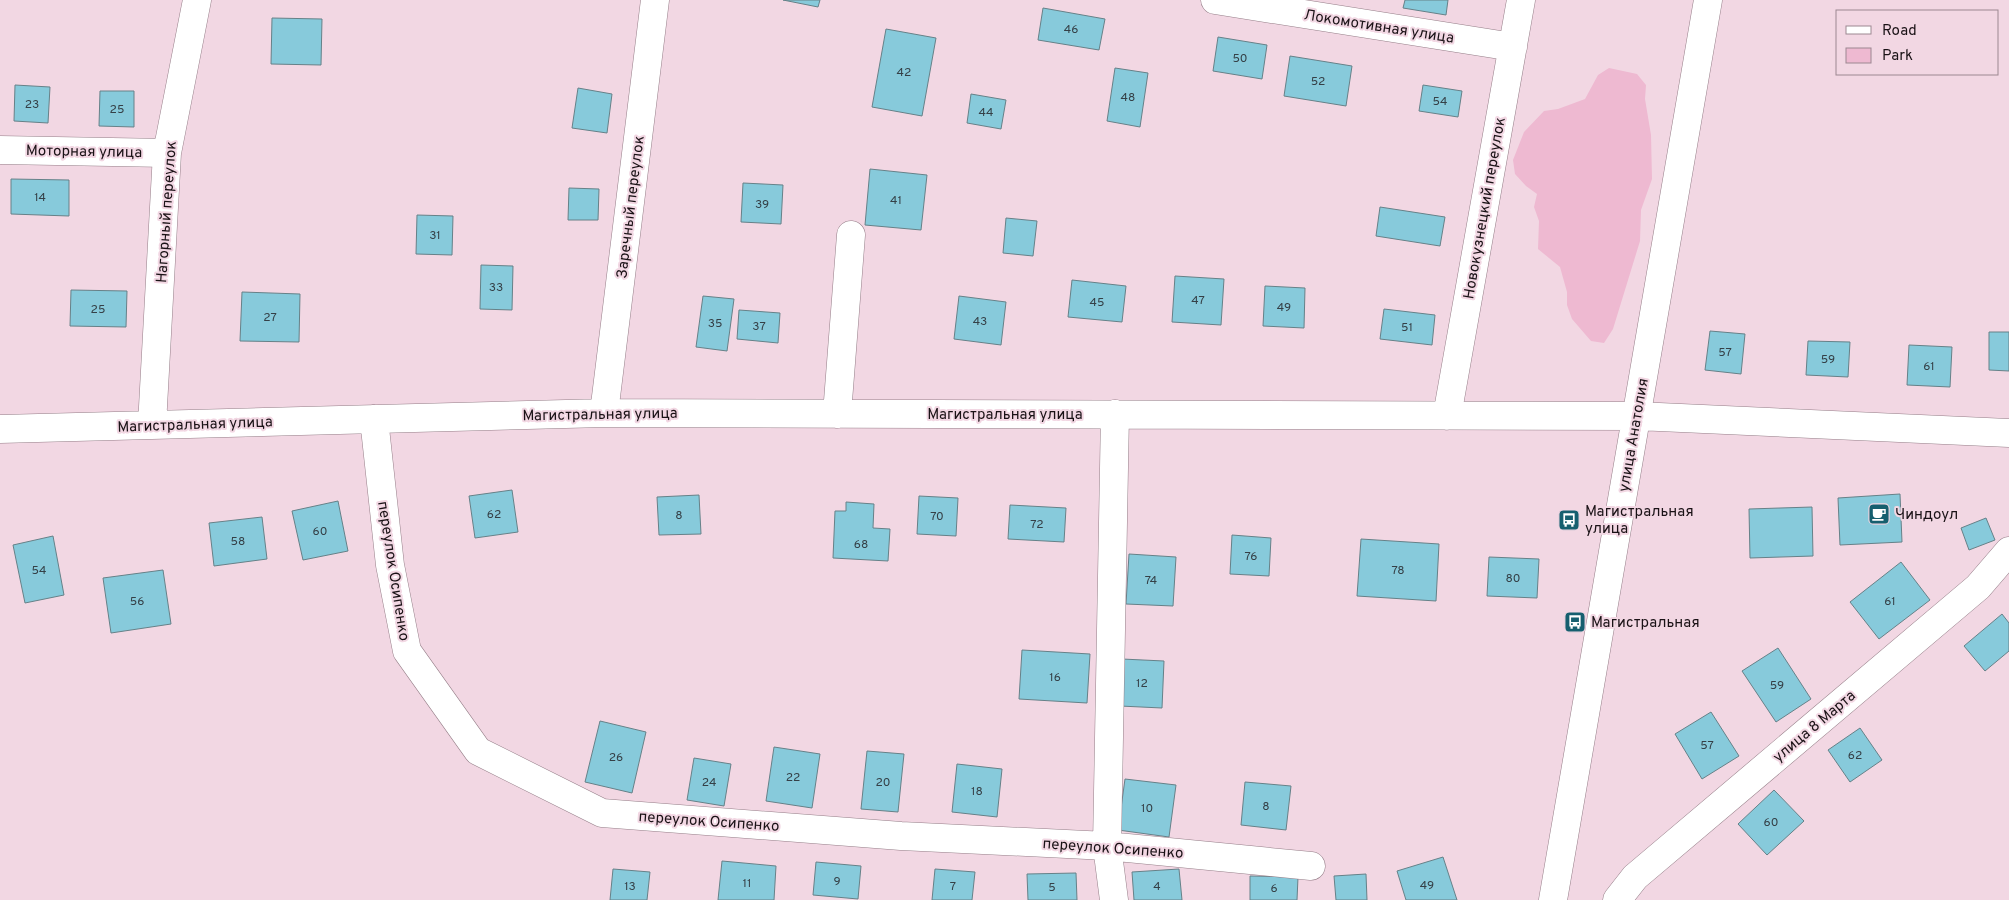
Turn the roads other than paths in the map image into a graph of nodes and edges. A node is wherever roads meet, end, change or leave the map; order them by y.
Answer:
1 (197, 0) edge
2 (655, 0) edge
3 (1215, 0) edge
4 (1521, 0) edge
5 (1708, 0) edge
6 (1512, 47) junction
7 (0, 150) edge
8 (168, 153) junction
9 (850, 235) dead end
10 (604, 413) junction
11 (837, 414) junction
12 (1115, 414) junction
13 (1447, 416) junction
14 (1637, 416) junction
15 (374, 419) junction
16 (152, 425) junction
17 (0, 429) edge
18 (2009, 433) edge
19 (2009, 550) edge
20 (1108, 846) junction
21 (1311, 866) dead end
22 (1114, 900) edge
23 (1553, 900) edge
24 (1617, 900) edge

1 - 8 street, Нагорный переулок
2 - 10 street, Заречный переулок
3 - 6 street, Локомотивная улица
4 - 6 street, Новокузнецкий переулок
5 - 14 street, улица Анатолия
6 - 13 street, Новокузнецкий переулок
7 - 8 street, Моторная улица
8 - 16 street, Нагорный переулок
9 - 11 street
10 - 11 street, Магистральная улица
10 - 15 street, Магистральная улица
11 - 12 street, Магистральная улица
12 - 13 street, Магистральная улица
12 - 20 street
13 - 14 street, Магистральная улица
14 - 18 street, Магистральная улица
14 - 23 street, улица Анатолия
15 - 16 street, Магистральная улица
15 - 20 street, переулок Осипенко
16 - 17 street, Магистральная улица
19 - 24 street, улица 8 Марта
20 - 21 street, переулок Осипенко
20 - 22 street

